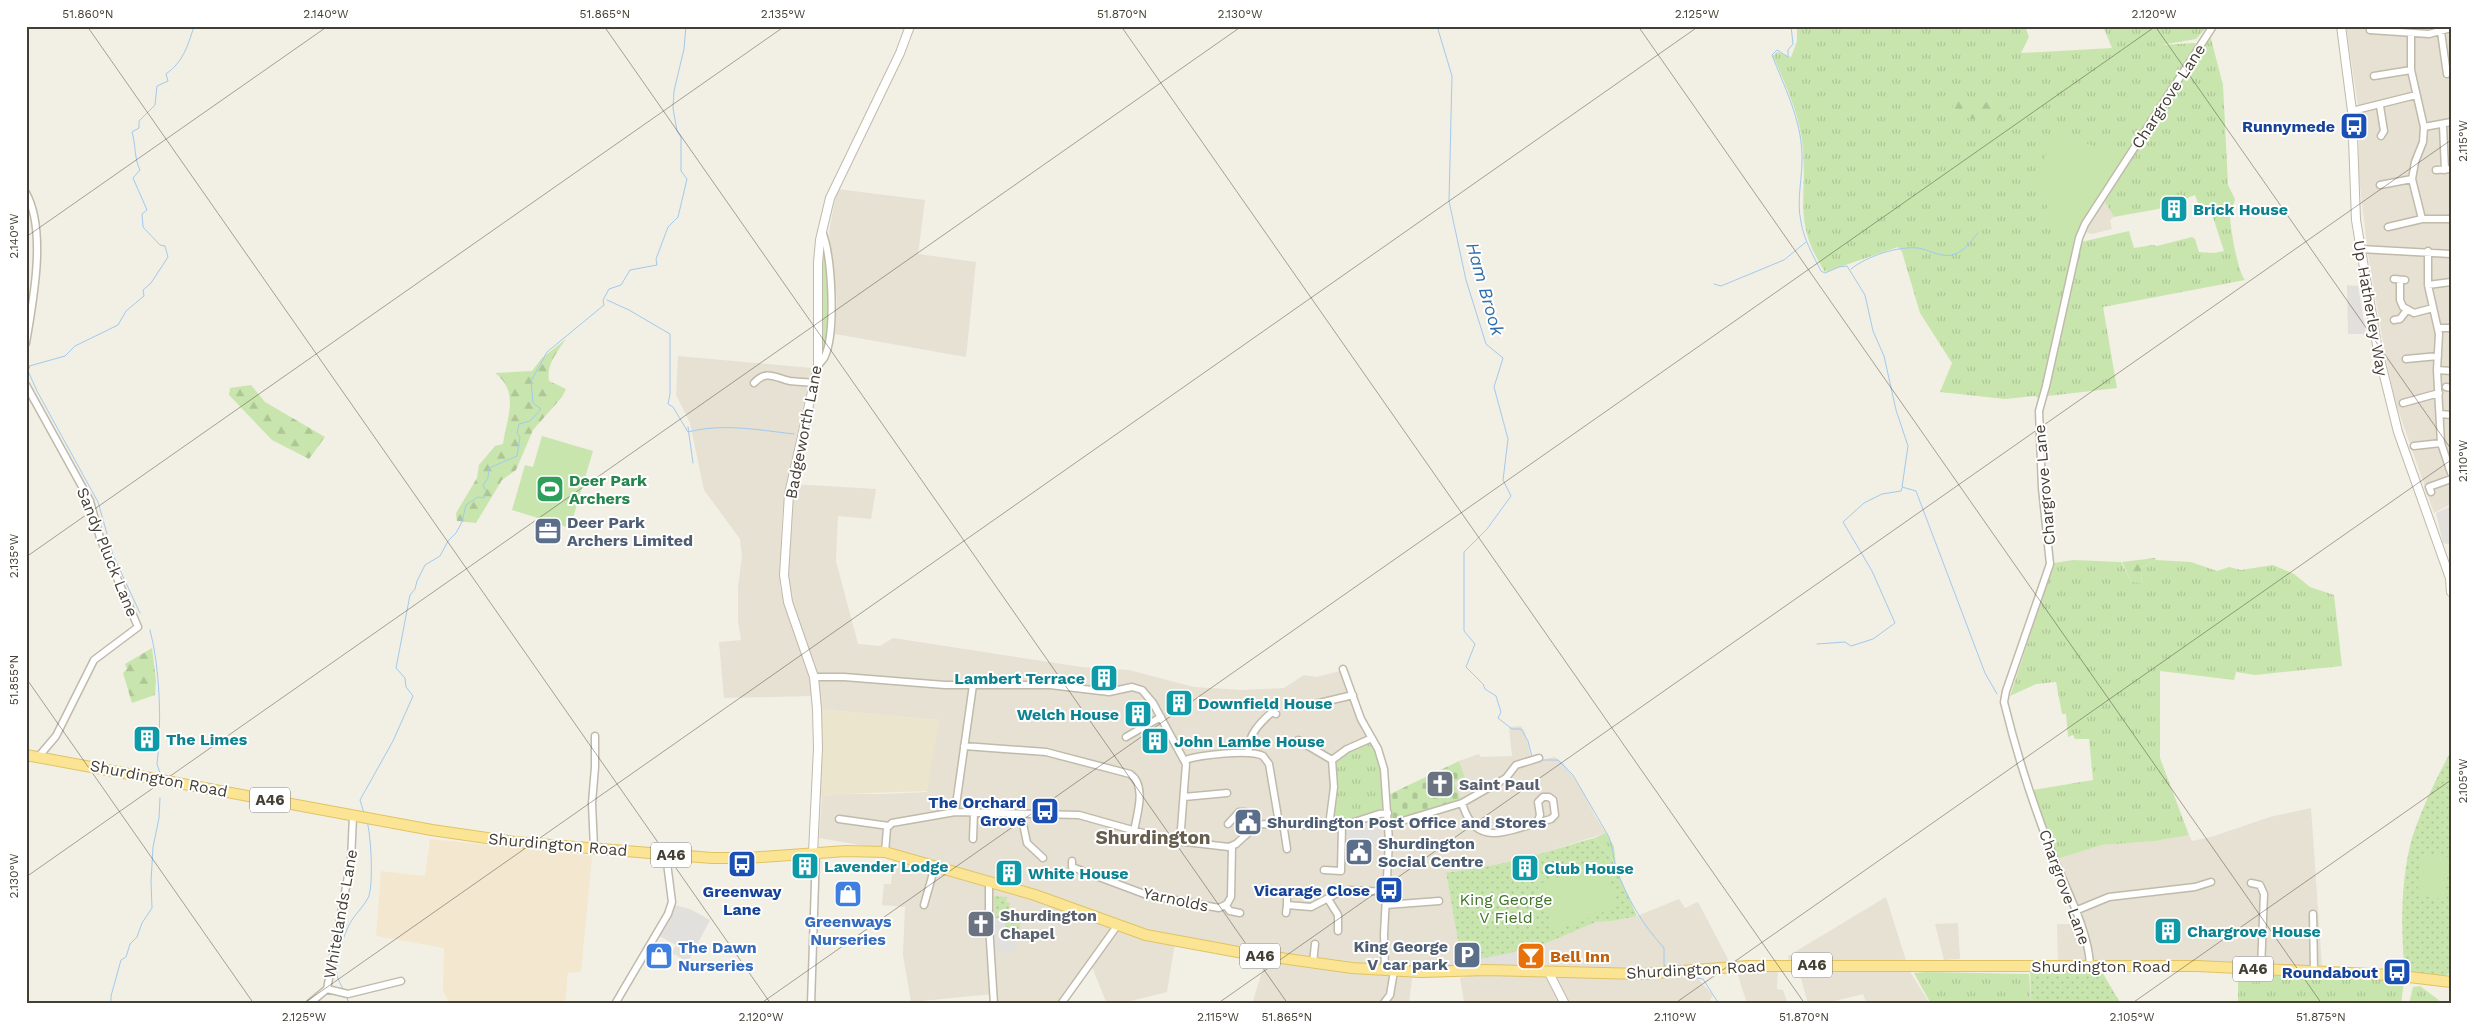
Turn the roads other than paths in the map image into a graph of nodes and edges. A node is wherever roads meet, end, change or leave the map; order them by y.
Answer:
1 (910, 26) edge
2 (2213, 26) edge
3 (2341, 26) edge
4 (2451, 28) edge
5 (2370, 31) edge
6 (2441, 32) junction
7 (2411, 34) junction
8 (2411, 70) junction
9 (2446, 74) edge
10 (2374, 76) dead end
11 (2416, 96) junction
12 (2380, 106) junction
13 (2352, 111) junction
14 (2451, 122) edge
15 (2443, 125) junction
16 (2424, 127) junction
17 (2385, 133) dead end
18 (2448, 169) edge
19 (2436, 170) dead end
20 (2412, 178) junction
21 (2380, 184) dead end
22 (26, 193) edge
23 (2422, 219) junction
24 (2451, 219) edge
25 (2391, 228) dead end
26 (822, 231) junction
27 (2360, 249) junction
28 (2428, 251) junction
29 (2451, 254) edge
30 (2399, 280) dead end
31 (2451, 282) edge
32 (2428, 285) junction
33 (2433, 308) junction
34 (2407, 310) junction
35 (2394, 320) dead end
36 (2438, 328) junction
37 (2451, 328) edge
38 (26, 343) edge
39 (2438, 356) junction
40 (2410, 360) dead end
41 (818, 365) junction
42 (2437, 370) junction
43 (2451, 371) edge
44 (754, 383) dead end
45 (814, 383) junction
46 (26, 385) edge
47 (2439, 393) junction
48 (2403, 403) dead end
49 (2441, 414) junction
50 (2451, 415) edge
51 (2441, 443) junction
52 (2414, 446) dead end
53 (2451, 473) edge
54 (2451, 479) edge
55 (2431, 492) dead end
56 (2450, 580) edge
57 (2451, 592) edge
58 (1343, 669) dead end
59 (814, 678) junction
60 (973, 685) junction
61 (1353, 695) junction
62 (1311, 704) dead end
63 (1273, 710) dead end
64 (1161, 717) junction
65 (595, 736) dead end
66 (1126, 737) dead end
67 (1372, 738) junction
68 (1298, 740) dead end
69 (964, 746) junction
70 (1249, 753) junction
71 (26, 755) edge
72 (40, 756) junction
73 (1539, 758) dead end
74 (1185, 760) junction
75 (1332, 760) junction
76 (1227, 793) dead end
77 (1184, 797) junction
78 (1462, 803) junction
79 (955, 812) junction
80 (974, 812) junction
81 (1022, 814) junction
82 (1388, 814) junction
83 (353, 816) junction
84 (839, 819) dead end
85 (1281, 823) junction
86 (1537, 823) dead end
87 (1228, 824) dead end
88 (1258, 824) junction
89 (1389, 825) junction
90 (889, 826) junction
91 (1329, 826) junction
92 (1342, 826) junction
93 (1134, 831) junction
94 (973, 839) dead end
95 (1180, 842) junction
96 (1232, 846) junction
97 (594, 848) junction
98 (1287, 849) dead end
99 (885, 852) junction
100 (814, 853) junction
101 (666, 854) junction
102 (1043, 858) dead end
103 (935, 866) junction
104 (1071, 867) dead end
105 (1324, 870) dead end
106 (989, 882) junction
107 (2211, 882) dead end
108 (2251, 883) dead end
109 (1386, 892) junction
110 (1328, 899) junction
111 (1439, 901) dead end
112 (924, 904) dead end
113 (1225, 905) junction
114 (1386, 905) junction
115 (2075, 910) junction
116 (1240, 913) dead end
117 (1286, 913) dead end
118 (2313, 914) dead end
119 (1116, 926) junction
120 (1338, 931) dead end
121 (1315, 944) dead end
122 (1313, 963) junction
123 (2090, 966) junction
124 (2262, 969) junction
125 (1390, 971) junction
126 (2314, 971) junction
127 (2451, 972) edge
128 (1549, 973) junction
129 (2430, 978) junction
130 (401, 981) dead end
131 (2451, 982) edge
132 (327, 989) junction
133 (309, 1004) edge
134 (615, 1004) edge
135 (811, 1004) edge
136 (994, 1004) edge
137 (1061, 1004) edge
138 (1383, 1004) edge
139 (1565, 1004) edge

1 - 26 street, Badgeworth Lane
2 - 115 street, Chargrove Lane
3 - 13 street, Up Hatherley Way
4 - 6 street
5 - 7 street
6 - 7 street
6 - 9 street
7 - 8 street
8 - 10 street
8 - 11 street
11 - 12 street
11 - 16 street
12 - 13 street
12 - 17 street
13 - 27 street, Up Hatherley Way
14 - 15 street
15 - 16 street
15 - 18 street
16 - 20 street
18 - 19 street
20 - 21 street
20 - 23 street
22 - 38 street
23 - 24 street
23 - 25 street
26 - 41 street, Badgeworth Lane
26 - 41 street
27 - 28 street
27 - 56 street, Up Hatherley Way
28 - 29 street
28 - 32 street
30 - 34 street
31 - 32 street
32 - 33 street
33 - 34 street
33 - 36 street
34 - 35 street
36 - 37 street
36 - 39 street
39 - 40 street
39 - 42 street
41 - 45 street, Badgeworth Lane
42 - 43 street
42 - 47 street
44 - 45 street
45 - 59 street, Badgeworth Lane
46 - 72 street, Sandy Pluck Lane
47 - 48 street
47 - 49 street
49 - 50 street
49 - 51 street
51 - 52 street
51 - 53 street
54 - 55 street
56 - 57 street, Up Hatherley Way
58 - 61 street
59 - 60 street
59 - 100 street, Badgeworth Lane
60 - 64 street
60 - 69 street
61 - 62 street
61 - 67 street
63 - 70 street
64 - 66 street
64 - 74 street
65 - 97 street
67 - 75 street
67 - 82 street
68 - 75 street
69 - 79 street
69 - 93 street
70 - 74 street
70 - 85 street
71 - 72 main road, Shurdington Road / A46
72 - 83 main road, Shurdington Road / A46
73 - 78 street
74 - 77 street
75 - 91 street
76 - 77 street
77 - 95 street
78 - 86 street
78 - 89 street
79 - 80 street
79 - 90 street
80 - 81 street
80 - 94 street
81 - 93 street
81 - 102 street
82 - 89 street
82 - 92 street
83 - 97 main road, Shurdington Road / A46
83 - 132 street, Whitelands Lane
84 - 90 street
85 - 88 street
85 - 91 street
85 - 98 street
87 - 88 street
88 - 96 street
89 - 109 street
90 - 99 street
91 - 92 street
92 - 105 street
93 - 95 street
95 - 96 street
96 - 113 street, Yarnolds
97 - 101 main road, Shurdington Road / A46
99 - 100 main road, Shurdington Road / A46
99 - 103 main road, Shurdington Road / A46
100 - 101 main road, Shurdington Road / A46
100 - 135 street
101 - 134 street
103 - 106 main road, Shurdington Road / A46
103 - 112 street
104 - 113 street, Yarnolds
106 - 119 main road, Shurdington Road / A46
106 - 136 street
107 - 115 street
108 - 124 street
109 - 110 street
109 - 114 street
110 - 117 street
110 - 120 street
111 - 114 street
113 - 116 street, Yarnolds
114 - 125 street
115 - 123 street, Chargrove Lane
118 - 126 street
119 - 122 main road, Shurdington Road / A46
119 - 137 street
121 - 122 street
122 - 125 main road, Shurdington Road / A46
123 - 124 main road, Shurdington Road / A46
123 - 128 main road, Shurdington Road / A46
124 - 126 main road, Shurdington Road / A46
125 - 128 main road, Shurdington Road / A46
125 - 138 street
126 - 129 main road, Shurdington Road / A46
127 - 129 main road, Shurdington Road / A46
128 - 139 street
129 - 131 main road, Shurdington Road / A46
130 - 132 street
132 - 133 street, Whitelands Lane

